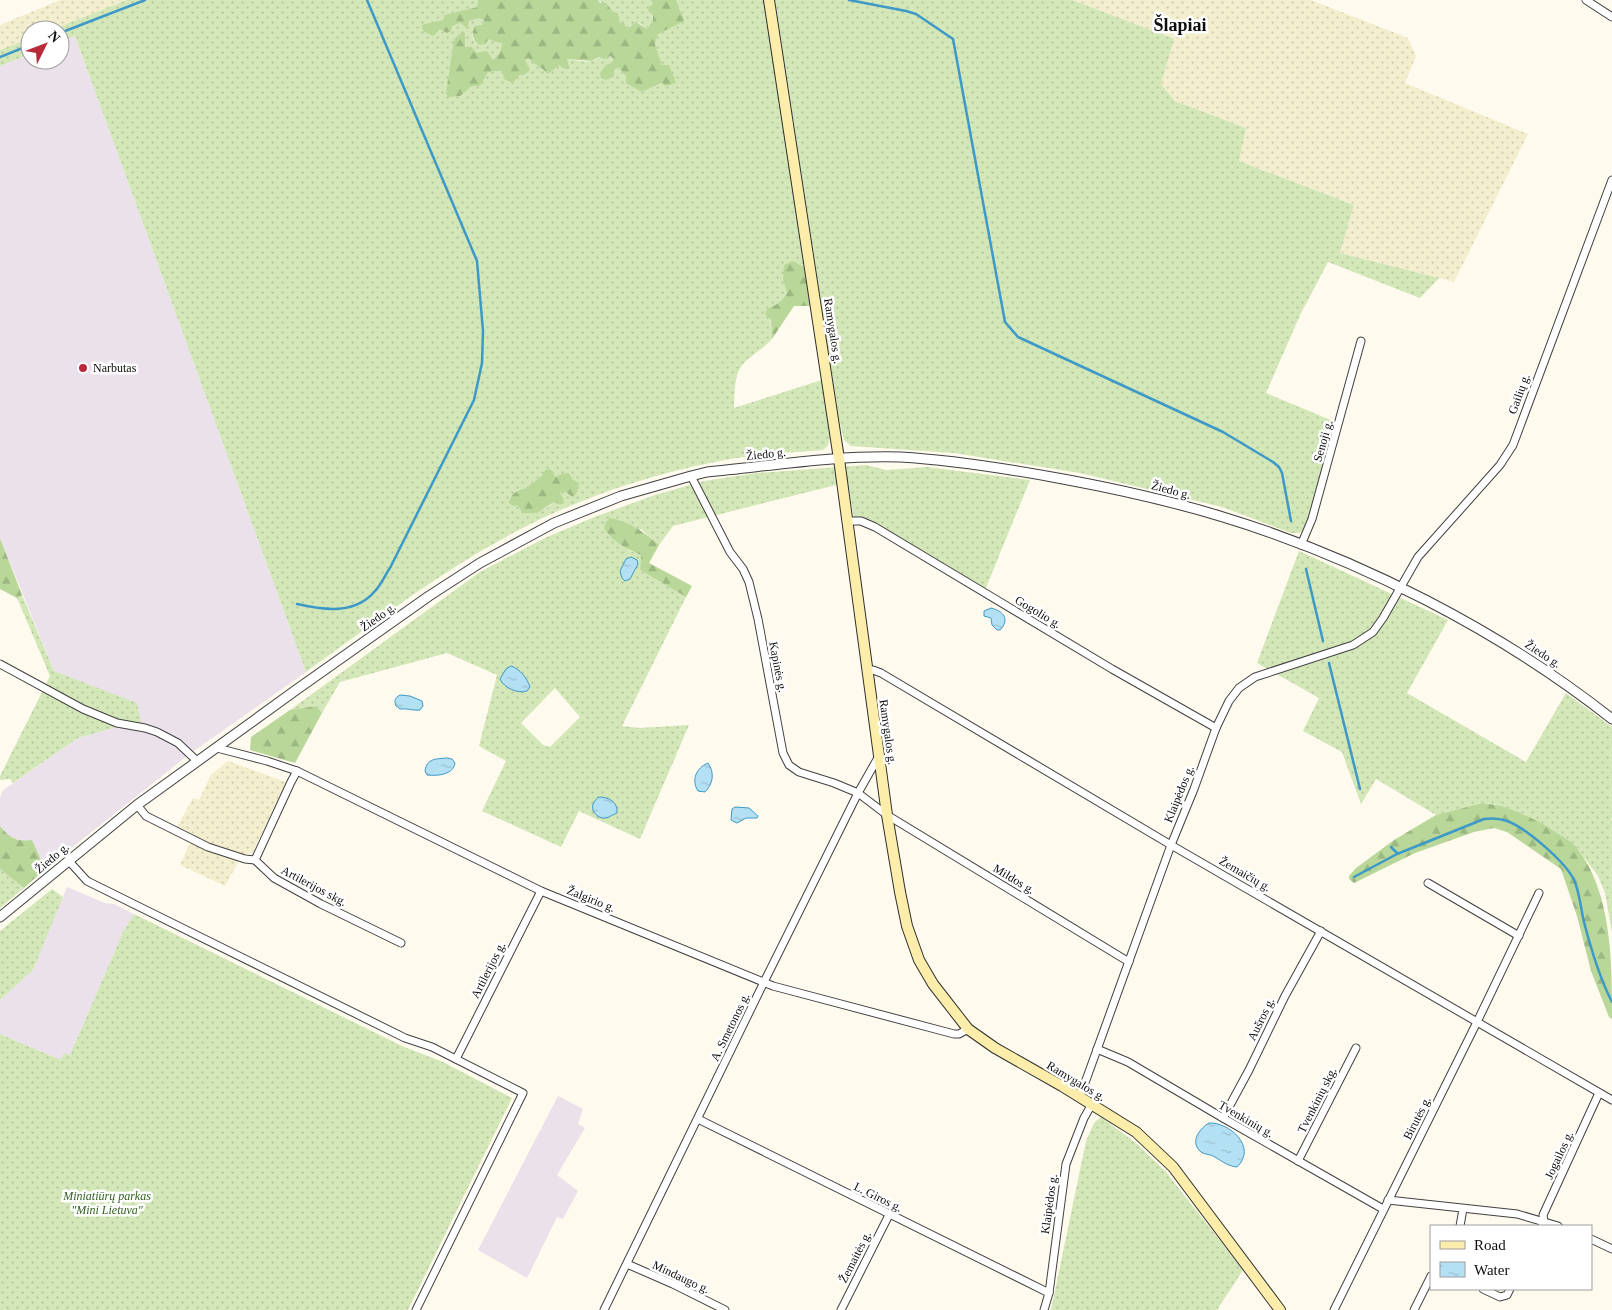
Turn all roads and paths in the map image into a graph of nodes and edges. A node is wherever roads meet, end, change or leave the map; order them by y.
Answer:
1 (769, 0) edge
2 (1586, 0) edge
3 (1612, 17) edge
4 (1612, 180) edge
5 (1361, 342) dead end
6 (839, 459) junction
7 (690, 476) junction
8 (848, 521) junction
9 (1300, 544) junction
10 (1400, 588) junction
11 (0, 664) edge
12 (867, 671) junction
13 (1612, 719) edge
14 (1216, 728) junction
15 (217, 748) junction
16 (879, 755) junction
17 (197, 761) junction
18 (297, 771) junction
19 (858, 792) junction
20 (137, 805) junction
21 (887, 815) junction
22 (1171, 845) junction
23 (68, 860) junction
24 (255, 860) junction
25 (1428, 883) dead end
26 (541, 891) junction
27 (1539, 893) dead end
28 (0, 917) edge
29 (1321, 931) junction
30 (1519, 936) junction
31 (401, 943) dead end
32 (1129, 962) junction
33 (764, 982) junction
34 (1478, 1022) junction
35 (968, 1029) junction
36 (1356, 1048) dead end
37 (1097, 1049) junction
38 (456, 1059) junction
39 (1600, 1093) junction
40 (1079, 1096) junction
41 (1612, 1100) edge
42 (1092, 1104) junction
43 (1223, 1118) junction
44 (698, 1119) junction
45 (1298, 1161) junction
46 (1388, 1200) junction
47 (1383, 1209) junction
48 (1463, 1209) junction
49 (889, 1215) junction
50 (1543, 1224) edge
51 (1460, 1225) edge
52 (1592, 1239) edge
53 (1612, 1249) edge
54 (627, 1264) junction
55 (1430, 1278) edge
56 (1485, 1290) edge
57 (1510, 1290) edge
58 (1049, 1293) junction
59 (416, 1310) edge
60 (604, 1310) edge
61 (725, 1310) edge
62 (840, 1310) edge
63 (1044, 1310) edge
64 (1280, 1310) edge
65 (1334, 1310) edge
66 (1414, 1310) edge

1 - 6 main road, Ramygalos g.
2 - 3 street
4 - 10 street, Gailių g.
5 - 9 street, Senoji g.
6 - 7 street, Žiedo g.
6 - 8 main road, Ramygalos g.
6 - 9 street, Žiedo g.
7 - 15 street, Žiedo g.
7 - 19 street, Kapinės g.
8 - 12 main road, Ramygalos g.
8 - 14 street, Gogolio g.
9 - 10 street, Žiedo g.
10 - 13 street, Žiedo g.
10 - 14 street, Klaipėdos g.
11 - 17 street
12 - 16 main road, Ramygalos g.
12 - 22 street, Žemaičių g.
14 - 22 street, Klaipėdos g.
15 - 17 street, Žiedo g.
15 - 18 street, Žalgirio g.
16 - 19 street, A. Smetonos g.
16 - 21 main road, Ramygalos g.
17 - 20 street, Žiedo g.
18 - 24 street
18 - 26 street, Žalgirio g.
19 - 21 street, Kapinės g.
19 - 33 street, A. Smetonos g.
20 - 23 street, Žiedo g.
20 - 24 street
21 - 32 street, Mildos g.
21 - 35 main road, Ramygalos g.
22 - 29 street, Žemaičių g.
22 - 32 street, Klaipėdos g.
23 - 28 street, Žiedo g.
23 - 38 street
24 - 31 street, Artilerijos skg.
25 - 30 street
26 - 33 street, Žalgirio g.
26 - 38 street, Artilerijos g.
27 - 30 street, Birutės g.
29 - 34 street, Žemaičių g.
29 - 43 street, Aušros g.
30 - 34 street, Birutės g.
32 - 37 street, Klaipėdos g.
33 - 35 street, Žalgirio g.
33 - 44 street, A. Smetonos g.
34 - 39 street, Žemaičių g.
34 - 46 street, Birutės g.
35 - 40 main road, Ramygalos g.
36 - 45 street, Tvenkinių skg.
37 - 40 street, Klaipėdos g.
37 - 43 street, Tvenkinių g.
38 - 59 street
39 - 41 street, Žemaičių g.
39 - 50 street, Jogailos g.
40 - 42 main road, Ramygalos g.
42 - 58 street, Klaipėdos g.
42 - 64 main road, Ramygalos g.
43 - 45 street, Tvenkinių g.
44 - 49 street, L. Giros g.
44 - 54 street, A. Smetonos g.
45 - 47 street, Tvenkinių g.
46 - 47 street, Birutės g.
46 - 48 street
47 - 65 street, Birutės g.
48 - 50 street
48 - 51 street
49 - 58 street, L. Giros g.
49 - 62 street, Žemaitės g.
52 - 53 street
54 - 60 street, A. Smetonos g.
54 - 61 street, Mindaugo g.
55 - 66 street
56 - 57 street
58 - 63 street, Klaipėdos g.

